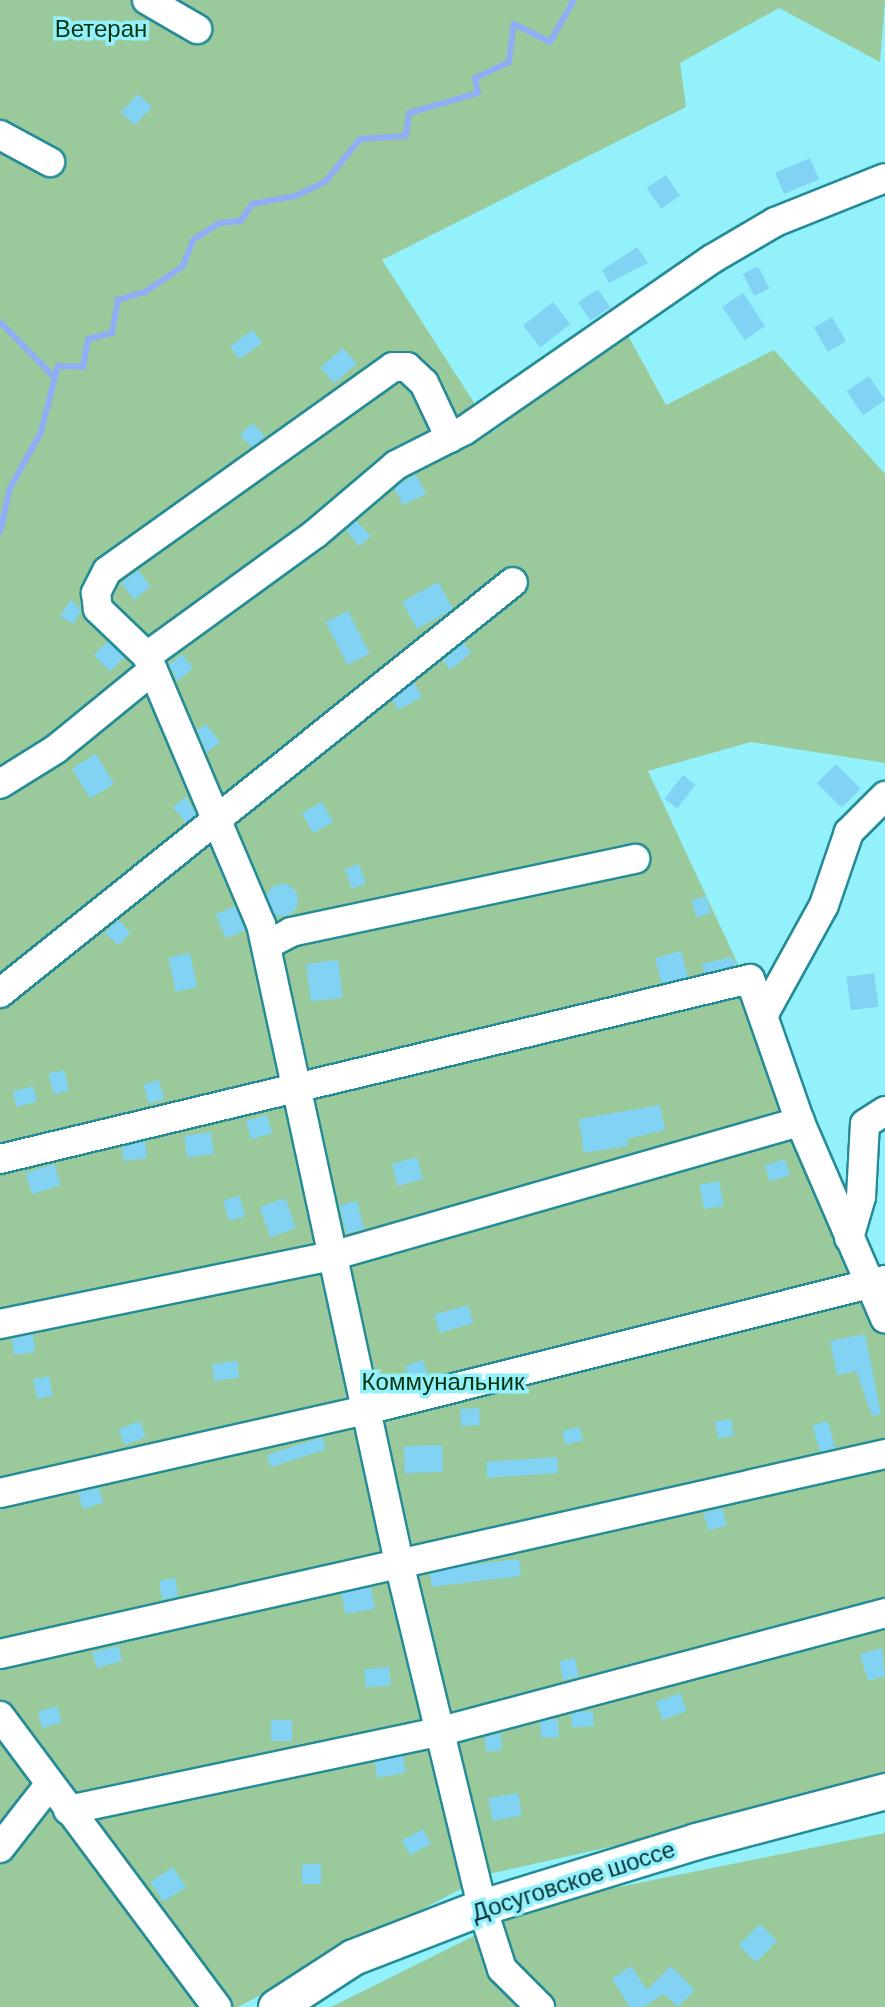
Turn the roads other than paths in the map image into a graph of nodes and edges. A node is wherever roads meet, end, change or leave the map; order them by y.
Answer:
1 (147, 0) edge
2 (197, 29) dead end
3 (0, 135) edge
4 (50, 162) dead end
5 (885, 178) edge
6 (450, 438) junction
7 (513, 582) dead end
8 (150, 663) junction
9 (0, 784) edge
10 (885, 796) edge
11 (220, 817) junction
12 (635, 859) dead end
13 (267, 945) junction
14 (750, 979) junction
15 (0, 993) edge
16 (300, 1091) junction
17 (885, 1111) edge
18 (800, 1122) junction
19 (0, 1159) edge
20 (849, 1238) junction
21 (335, 1255) junction
22 (877, 1284) edge
23 (885, 1318) edge
24 (0, 1324) edge
25 (370, 1409) junction
26 (885, 1454) edge
27 (0, 1493) edge
28 (400, 1567) junction
29 (885, 1613) edge
30 (0, 1654) edge
31 (0, 1716) edge
32 (438, 1732) junction
33 (49, 1785) junction
34 (885, 1791) edge
35 (68, 1810) junction
36 (0, 1848) edge
37 (482, 1908) junction
38 (217, 2007) edge
39 (276, 2007) edge
40 (540, 2007) edge

1 - 2 street
3 - 4 street
5 - 6 street
6 - 8 street
6 - 8 street
7 - 11 street
8 - 9 street
8 - 11 street
10 - 14 street
11 - 13 street
11 - 15 street
12 - 13 street
13 - 16 street
14 - 16 street
14 - 18 street
16 - 19 street
16 - 21 street
17 - 20 street
18 - 20 street
18 - 21 street
20 - 22 street
21 - 24 street
21 - 25 street
22 - 23 street
22 - 25 street
25 - 27 street
25 - 28 street
26 - 28 street
28 - 30 street
28 - 32 street
29 - 32 street
31 - 33 street
32 - 35 street
32 - 37 street
33 - 35 street
33 - 36 street
34 - 37 main road, Досуговское шоссе
35 - 38 street
37 - 39 main road, Досуговское шоссе
37 - 40 street

